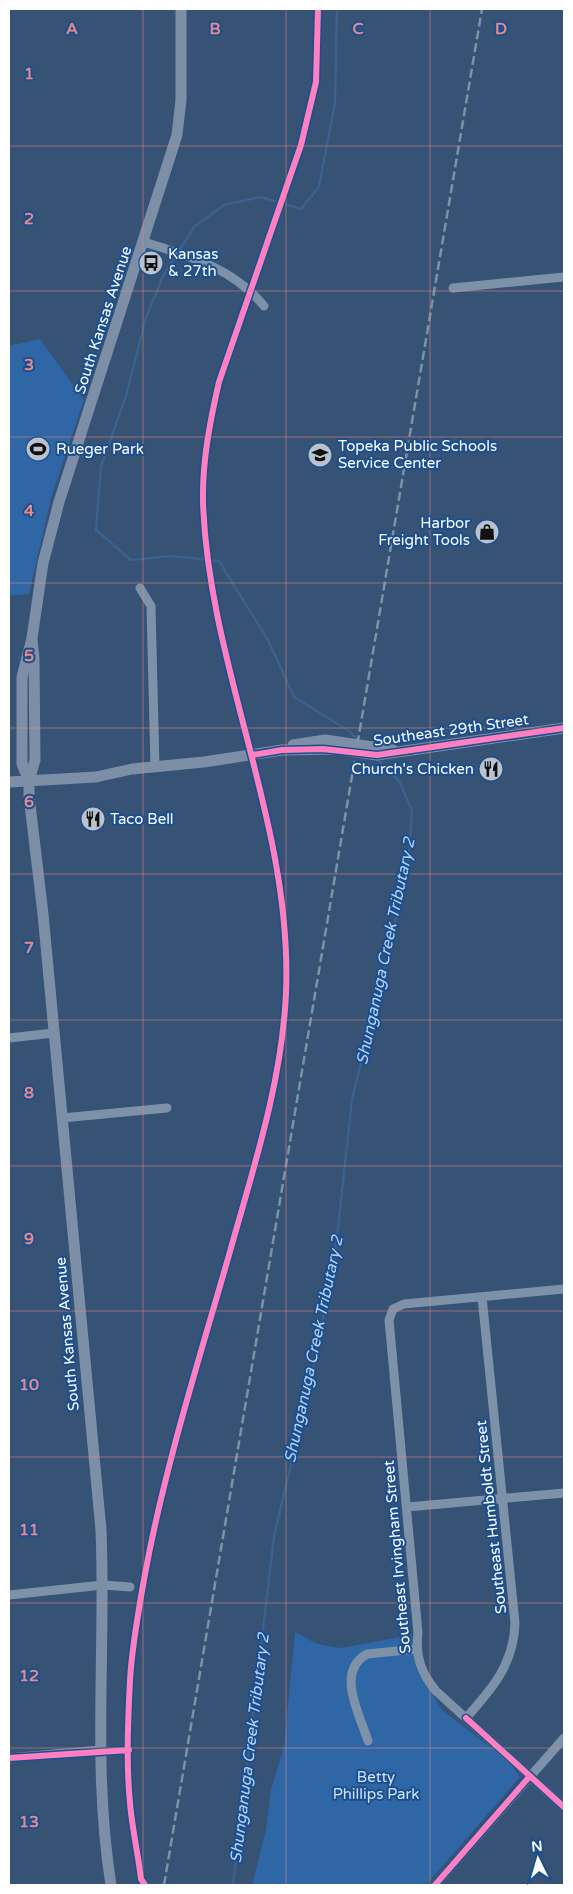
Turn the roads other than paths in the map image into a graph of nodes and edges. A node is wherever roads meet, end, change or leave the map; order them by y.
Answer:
1 (181, 9) edge
2 (144, 242) junction
3 (564, 276) edge
4 (453, 288) dead end
5 (264, 306) dead end
6 (140, 588) dead end
7 (564, 728) edge
8 (155, 767) junction
9 (29, 781) junction
10 (9, 782) edge
11 (54, 1033) junction
12 (9, 1038) edge
13 (167, 1108) dead end
14 (62, 1118) junction
15 (564, 1289) edge
16 (482, 1297) junction
17 (564, 1493) edge
18 (502, 1499) junction
19 (407, 1507) junction
20 (103, 1585) junction
21 (130, 1587) dead end
22 (9, 1595) edge
23 (417, 1649) junction
24 (466, 1718) junction
25 (564, 1738) edge
26 (368, 1741) dead end
27 (100, 1750) junction
28 (9, 1758) edge
29 (530, 1776) junction
30 (564, 1807) edge
31 (111, 1885) edge
32 (435, 1885) edge

1 - 2 main road, South Kansas Avenue
2 - 5 street
2 - 9 main road, South Kansas Avenue
3 - 4 street
6 - 8 street
7 - 8 main road, Southeast 29th Street
8 - 9 main road, Southeast 29th Street
9 - 10 main road, Southeast 29th Street
9 - 11 main road, South Kansas Avenue
11 - 12 street
11 - 14 main road, South Kansas Avenue
13 - 14 street
14 - 20 main road, South Kansas Avenue
15 - 16 street
16 - 18 street, Southeast Humboldt Street
16 - 19 street, Southeast Irvingham Street
17 - 18 street
18 - 19 street
18 - 24 street, Southeast Humboldt Street
19 - 23 street, Southeast Irvingham Street
20 - 21 street
20 - 22 street
20 - 27 main road, South Kansas Avenue
23 - 24 street, Southeast Irvingham Street
23 - 26 street
24 - 29 street, Southeast Irvingham Street
25 - 29 street
27 - 28 street
27 - 31 main road, South Kansas Avenue
29 - 30 street, Southeast Irvingham Street
29 - 32 street

